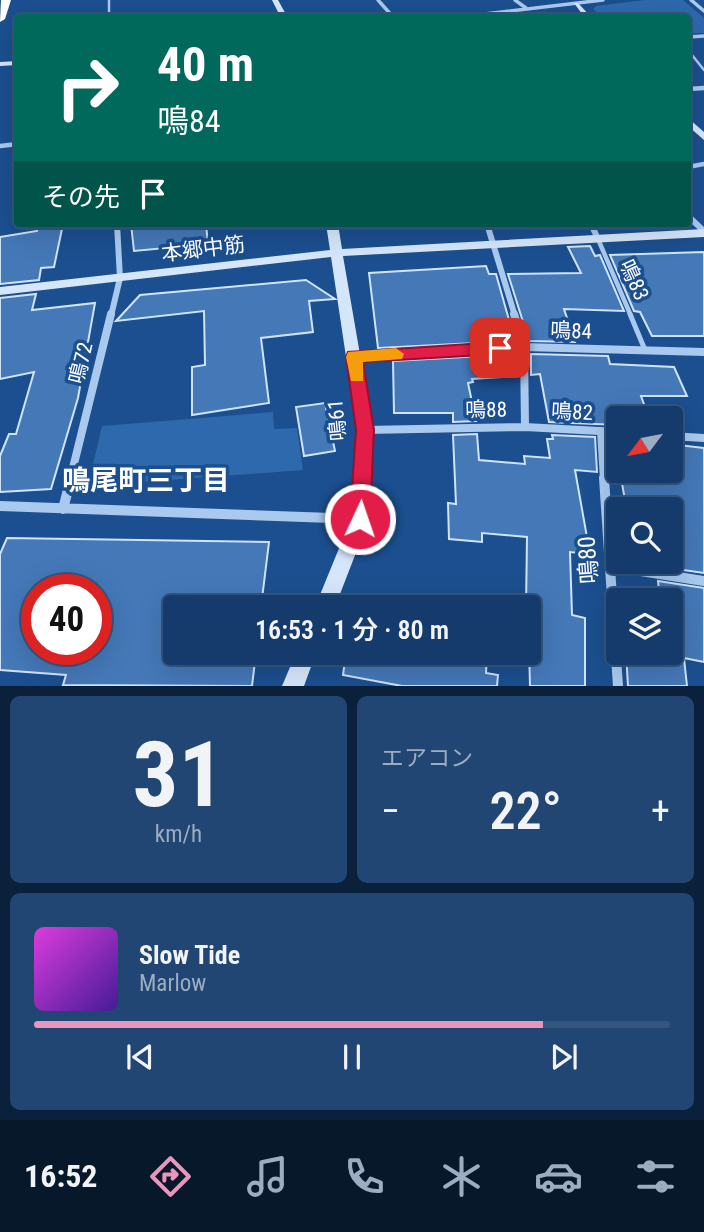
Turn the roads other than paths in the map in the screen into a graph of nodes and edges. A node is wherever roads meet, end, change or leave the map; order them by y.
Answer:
1 (6, 0) edge
2 (379, 0) edge
3 (515, 0) edge
4 (603, 0) edge
5 (691, 0) edge
6 (576, 4) junction
7 (527, 9) junction
8 (704, 11) edge
9 (391, 14) edge
10 (496, 14) edge
11 (585, 14) edge
12 (0, 19) edge
13 (691, 54) edge
14 (704, 70) edge
15 (691, 124) edge
16 (704, 137) edge
17 (691, 219) edge
18 (117, 228) edge
19 (333, 228) edge
20 (489, 228) edge
21 (593, 228) edge
22 (704, 232) edge
23 (598, 239) junction
24 (495, 244) junction
25 (336, 253) junction
26 (120, 278) junction
27 (0, 291) edge
28 (524, 347) junction
29 (645, 350) junction
30 (704, 352) edge
31 (354, 357) junction
32 (525, 427) junction
33 (365, 430) junction
34 (601, 431) junction
35 (606, 431) edge
36 (683, 437) edge
37 (704, 438) edge
38 (0, 506) edge
39 (63, 509) junction
40 (606, 515) edge
41 (360, 519) junction
42 (610, 574) edge
43 (660, 574) edge
44 (704, 581) edge
45 (329, 595) edge
46 (301, 665) edge
47 (293, 686) edge
48 (618, 686) edge

1 - 12 highway
2 - 9 street
3 - 7 street
4 - 6 street
5 - 8 street
6 - 7 street
6 - 11 street
7 - 10 street
13 - 14 lane
15 - 16 street
17 - 22 street
18 - 26 street, 鳴72
19 - 25 street, 鳴61
20 - 24 street, 鳴88
21 - 23 street, 鳴83
22 - 23 street, 本郷中筋
23 - 24 street, 本郷中筋
23 - 29 lane, 鳴83
24 - 25 street, 本郷中筋
24 - 28 street, 鳴88
25 - 26 street, 本郷中筋
25 - 31 street, 鳴61
26 - 27 street, 本郷中筋
26 - 39 street, 鳴72
28 - 29 street, 鳴84
28 - 31 street, 鳴84
28 - 32 street, 鳴88
29 - 30 street, 鳴84
31 - 33 street, 鳴61
32 - 33 street, 鳴88
32 - 34 street, 鳴82
33 - 41 street, 鳴61
34 - 35 street, 鳴82
34 - 40 street, 鳴80
36 - 37 street
38 - 39 street
39 - 41 street
41 - 45 street, 鳴61
42 - 48 street, 鳴80
43 - 44 street
46 - 47 street

